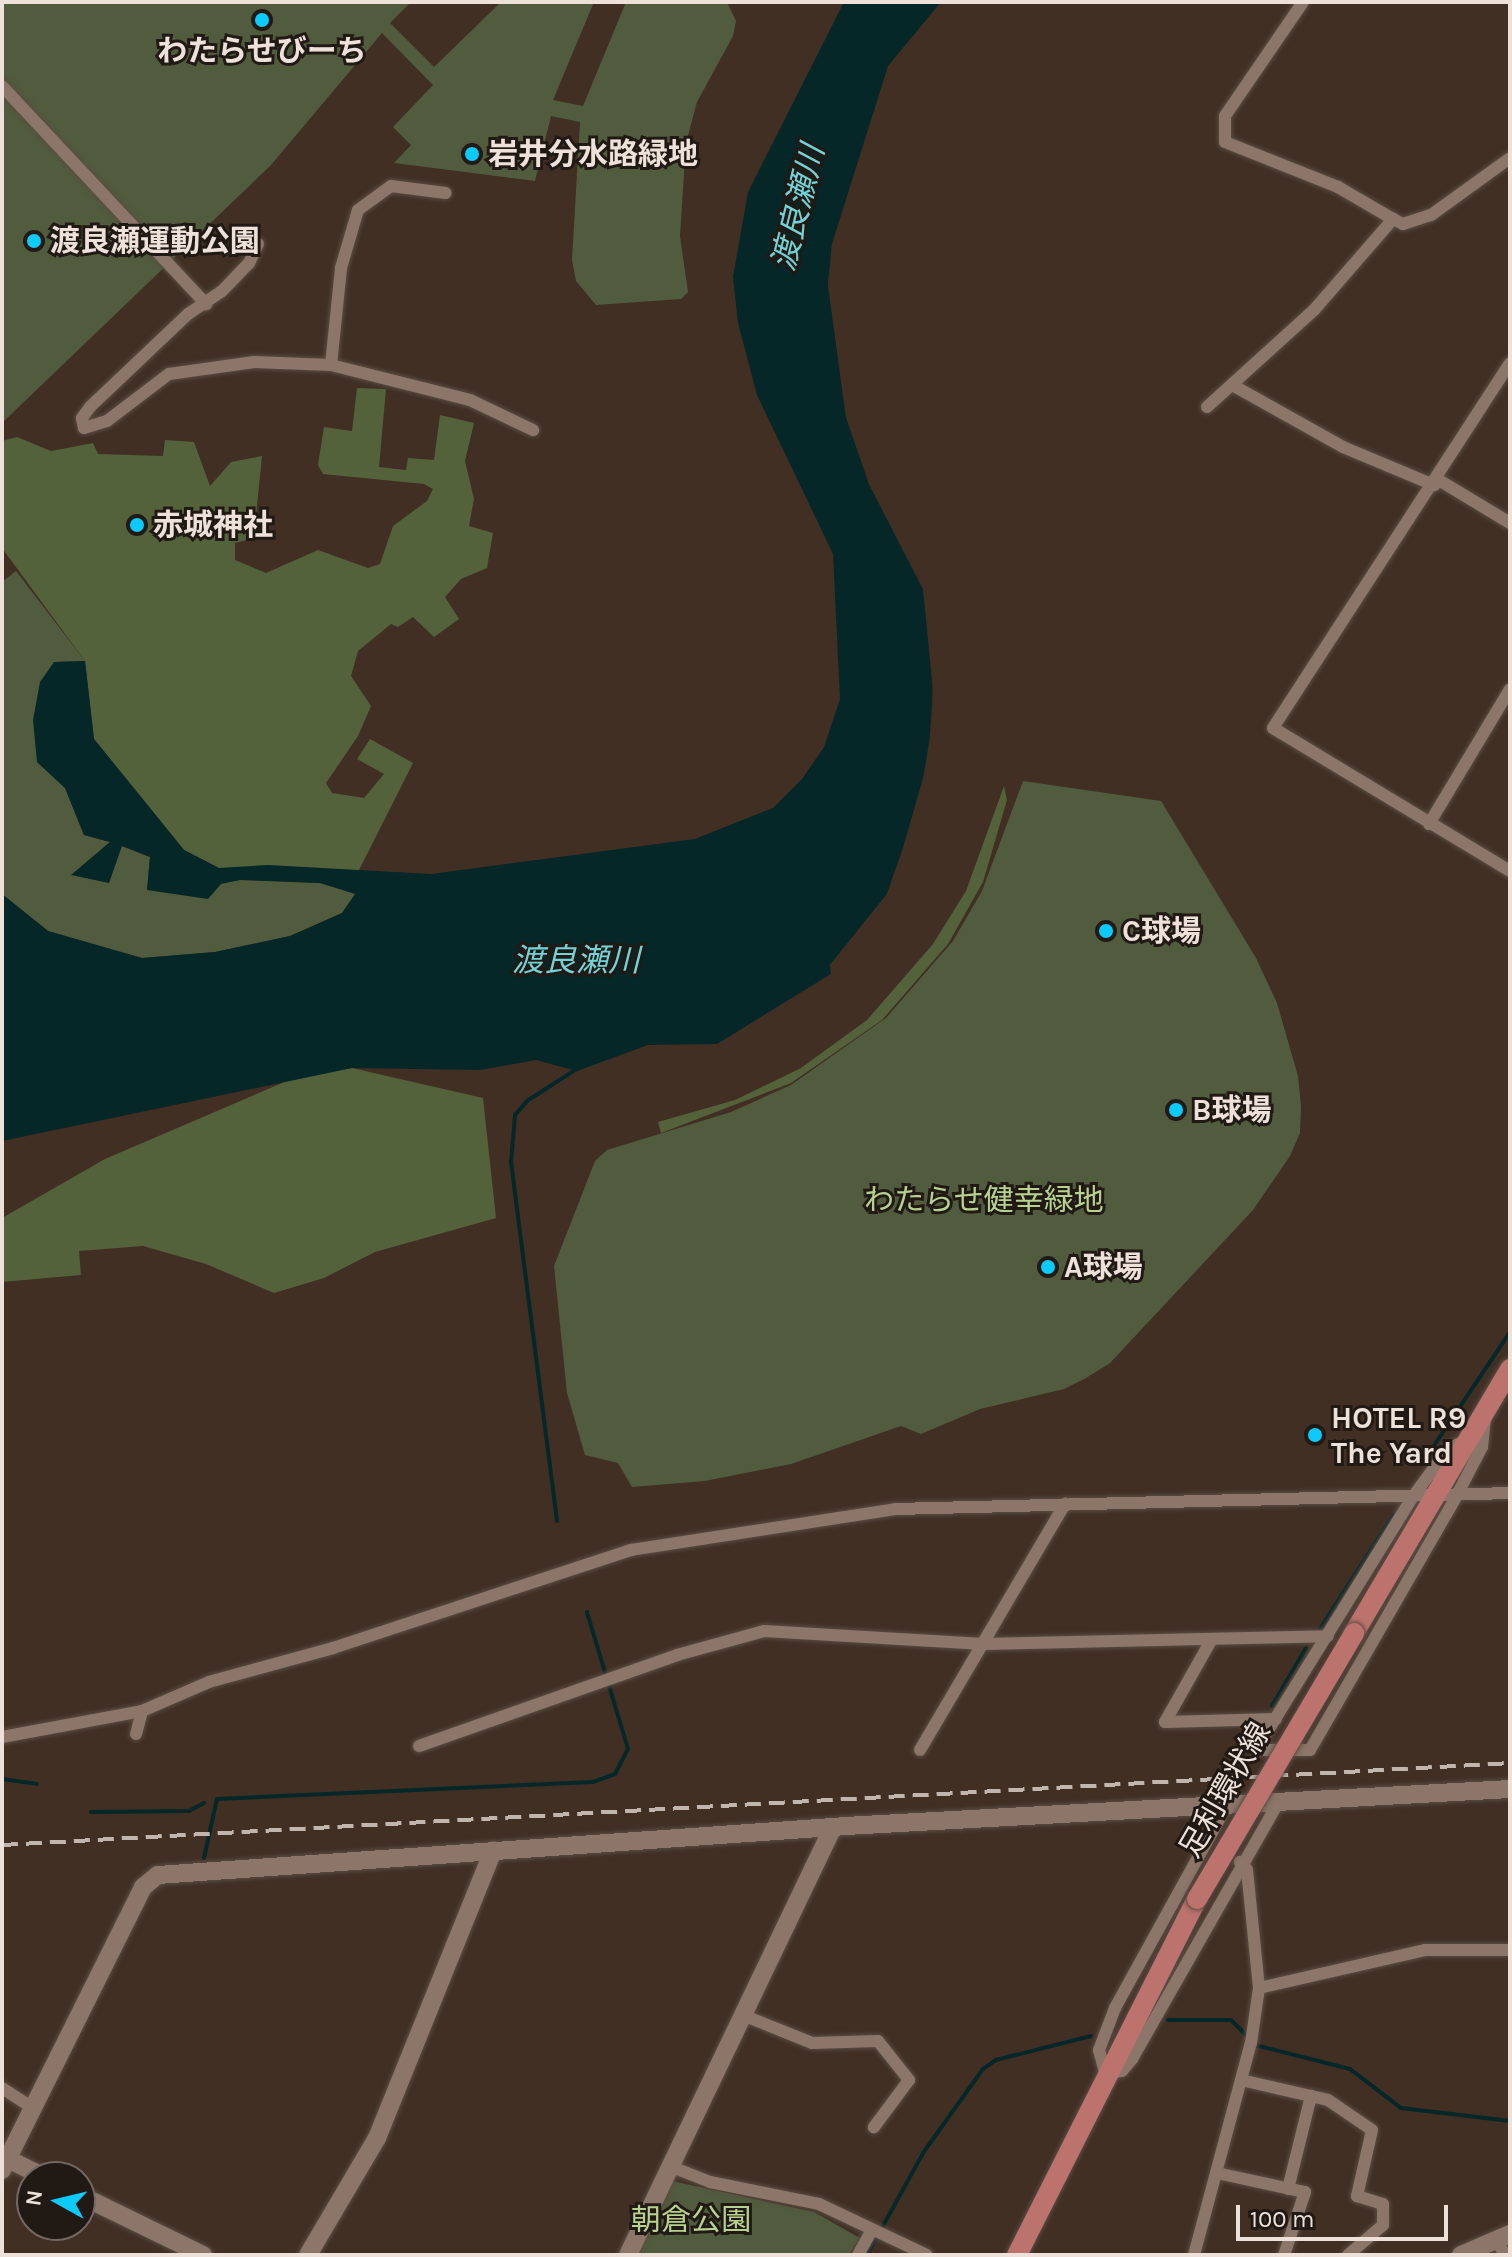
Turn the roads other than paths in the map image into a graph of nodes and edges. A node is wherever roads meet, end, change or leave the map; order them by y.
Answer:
1 (1303, 2) edge
2 (2, 86) edge
3 (1510, 158) edge
4 (446, 193) dead end
5 (1393, 219) junction
6 (258, 244) dead end
7 (206, 304) junction
8 (1510, 363) edge
9 (331, 365) junction
10 (1234, 386) junction
11 (1207, 407) dead end
12 (533, 430) dead end
13 (1435, 482) junction
14 (1510, 523) edge
15 (1510, 689) edge
16 (1429, 824) junction
17 (1510, 871) edge
18 (1510, 1369) edge
19 (1485, 1411) junction
20 (1466, 1440) junction
21 (1510, 1493) edge
22 (1457, 1495) junction
23 (1433, 1496) junction
24 (1412, 1498) junction
25 (1065, 1504) junction
26 (1328, 1636) junction
27 (1212, 1639) junction
28 (984, 1644) junction
29 (142, 1711) junction
30 (1276, 1719) junction
31 (136, 1734) dead end
32 (2, 1737) edge
33 (419, 1746) dead end
34 (920, 1750) dead end
35 (1510, 1789) edge
36 (1278, 1803) junction
37 (1227, 1805) junction
38 (832, 1830) junction
39 (493, 1851) junction
40 (1240, 1862) junction
41 (1510, 1950) edge
42 (1259, 1988) junction
43 (745, 2016) junction
44 (1105, 2073) junction
45 (1241, 2080) junction
46 (2, 2088) edge
47 (1311, 2096) junction
48 (33, 2108) junction
49 (874, 2127) dead end
50 (5, 2165) edge
51 (672, 2167) junction
52 (1217, 2173) junction
53 (1288, 2189) junction
54 (96, 2203) edge
55 (872, 2230) junction
56 (1504, 2243) edge
57 (203, 2255) edge
58 (308, 2255) edge
59 (628, 2255) edge
60 (858, 2255) edge
61 (927, 2255) edge
62 (1017, 2255) edge
63 (1194, 2255) edge
64 (1284, 2255) edge
65 (1348, 2255) edge
66 (1461, 2255) edge

1 - 5 street
2 - 7 street
3 - 5 street
4 - 9 street
5 - 10 street
6 - 7 street
7 - 9 street
8 - 13 street
9 - 12 street
10 - 11 street
10 - 13 street
13 - 14 street
13 - 16 street
15 - 16 street
16 - 17 street
18 - 19 main road, 足利環状線
19 - 20 main road, 足利環状線
19 - 22 street
20 - 23 main road, 足利環状線
20 - 24 street
21 - 22 street
22 - 23 street
22 - 30 street
23 - 24 street
23 - 44 main road, 足利環状線, bridge
24 - 25 street
24 - 26 street
25 - 28 street
25 - 29 street
26 - 27 street
26 - 30 street
27 - 28 street
27 - 30 street
28 - 33 street
28 - 34 street
29 - 31 street
29 - 32 street
35 - 36 street
36 - 37 street
36 - 40 street
37 - 38 street
37 - 44 street
38 - 39 street
38 - 43 street
39 - 48 street
39 - 58 street
40 - 42 street
40 - 44 street
41 - 42 street
42 - 45 street
43 - 49 street
43 - 51 street
44 - 62 main road, 足利環状線
45 - 47 street
45 - 52 street
46 - 48 street
47 - 53 street
47 - 65 street
48 - 50 street
51 - 55 street
51 - 59 street
52 - 53 street
52 - 63 street
53 - 64 street
54 - 57 street
55 - 60 street
55 - 61 street
56 - 66 street

